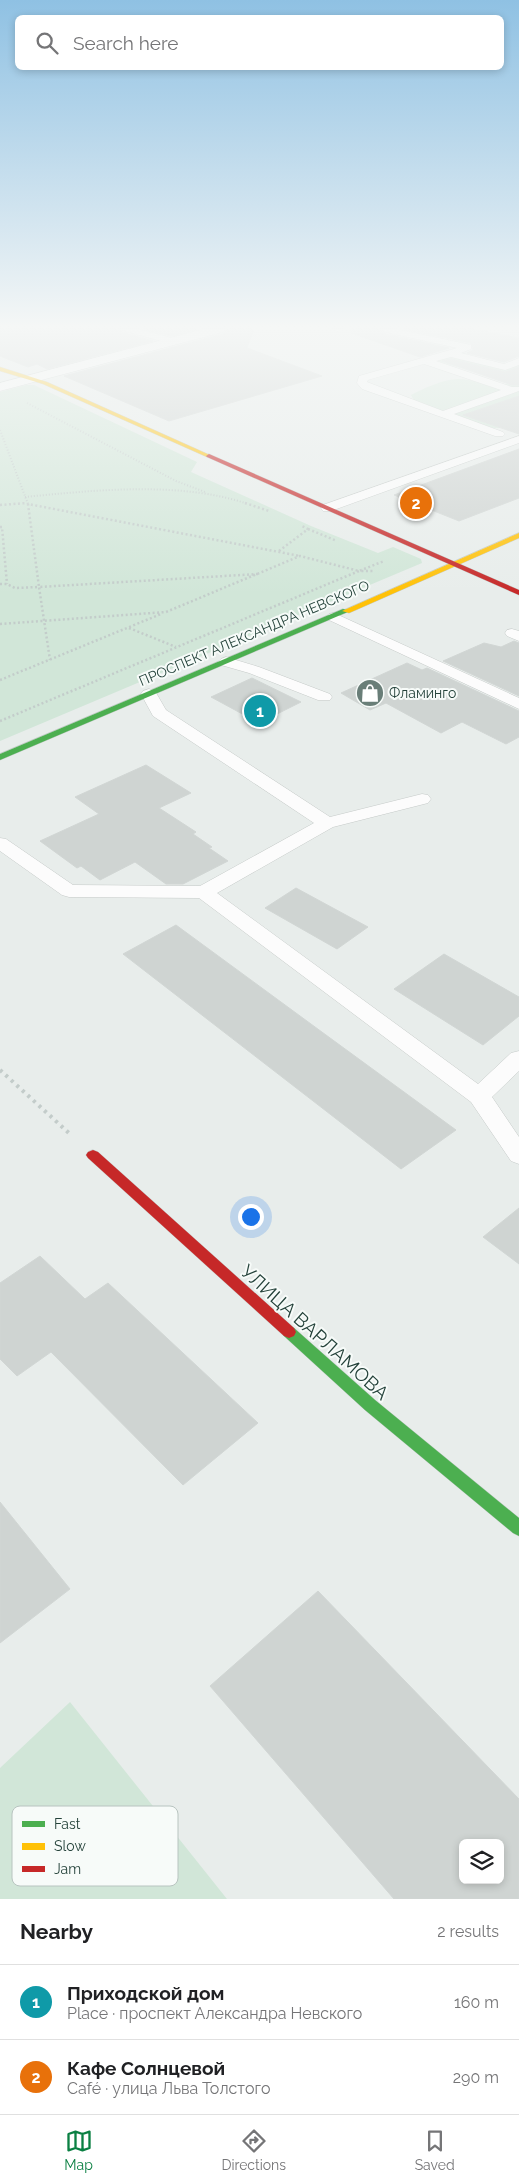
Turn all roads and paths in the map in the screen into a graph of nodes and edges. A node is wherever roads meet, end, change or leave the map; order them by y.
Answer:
1 (55, 418) edge
2 (120, 418) edge
3 (454, 418) edge
4 (0, 430) edge
5 (499, 434) dead end
6 (2, 436) edge
7 (519, 439) edge
8 (208, 493) junction
9 (25, 497) junction
10 (28, 504) junction
11 (0, 505) edge
12 (327, 508) junction
13 (270, 512) dead end
14 (295, 522) dead end
15 (0, 527) edge
16 (519, 535) edge
17 (278, 552) junction
18 (300, 556) junction
19 (384, 561) dead end
20 (454, 563) junction
21 (359, 570) junction
22 (382, 571) dead end
23 (258, 574) junction
24 (0, 584) edge
25 (7, 584) junction
26 (39, 587) junction
27 (519, 593) edge
28 (166, 612) junction
29 (334, 617) junction
30 (43, 622) junction
31 (0, 624) edge
32 (128, 627) junction
33 (176, 647) junction
34 (50, 660) junction
35 (226, 662) junction
36 (0, 680) edge
37 (149, 694) junction
38 (324, 697) dead end
39 (519, 704) edge
40 (0, 721) edge
41 (0, 757) edge
42 (422, 799) dead end
43 (327, 823) junction
44 (0, 843) edge
45 (204, 892) junction
46 (519, 1058) edge
47 (0, 1070) edge
48 (479, 1096) junction
49 (50, 1116) dead end
50 (93, 1155) dead end
51 (519, 1155) edge
52 (519, 1528) edge

1 - 8 path
2 - 12 street
3 - 5 lane
4 - 6 path
6 - 9 path
7 - 12 lane
8 - 9 path
8 - 13 path
9 - 10 path
10 - 11 path
10 - 17 path
10 - 26 path
12 - 20 street
14 - 17 path
15 - 25 path
16 - 20 street, ПРОСПЕКТ АЛЕКСАНДРА НЕВСКОГО
17 - 18 path
18 - 21 path
18 - 23 path
19 - 21 path
20 - 27 street
20 - 29 street, ПРОСПЕКТ АЛЕКСАНДРА НЕВСКОГО
21 - 22 path
21 - 33 path
23 - 26 path
23 - 28 path
24 - 25 path
25 - 26 path
26 - 30 path
28 - 30 path
28 - 32 path
29 - 35 street, ПРОСПЕКТ АЛЕКСАНДРА НЕВСКОГО
29 - 39 lane
30 - 31 path
30 - 34 path
32 - 33 path
32 - 34 path
33 - 40 path
34 - 36 path
35 - 37 street, ПРОСПЕКТ АЛЕКСАНДРА НЕВСКОГО
35 - 38 lane
37 - 41 street, ПРОСПЕКТ АЛЕКСАНДРА НЕВСКОГО
37 - 43 lane
42 - 43 lane
43 - 45 lane
44 - 45 lane
45 - 48 lane
46 - 48 lane
47 - 49 path
48 - 51 lane
50 - 52 street, УЛИЦА ВАРЛАМОВА

